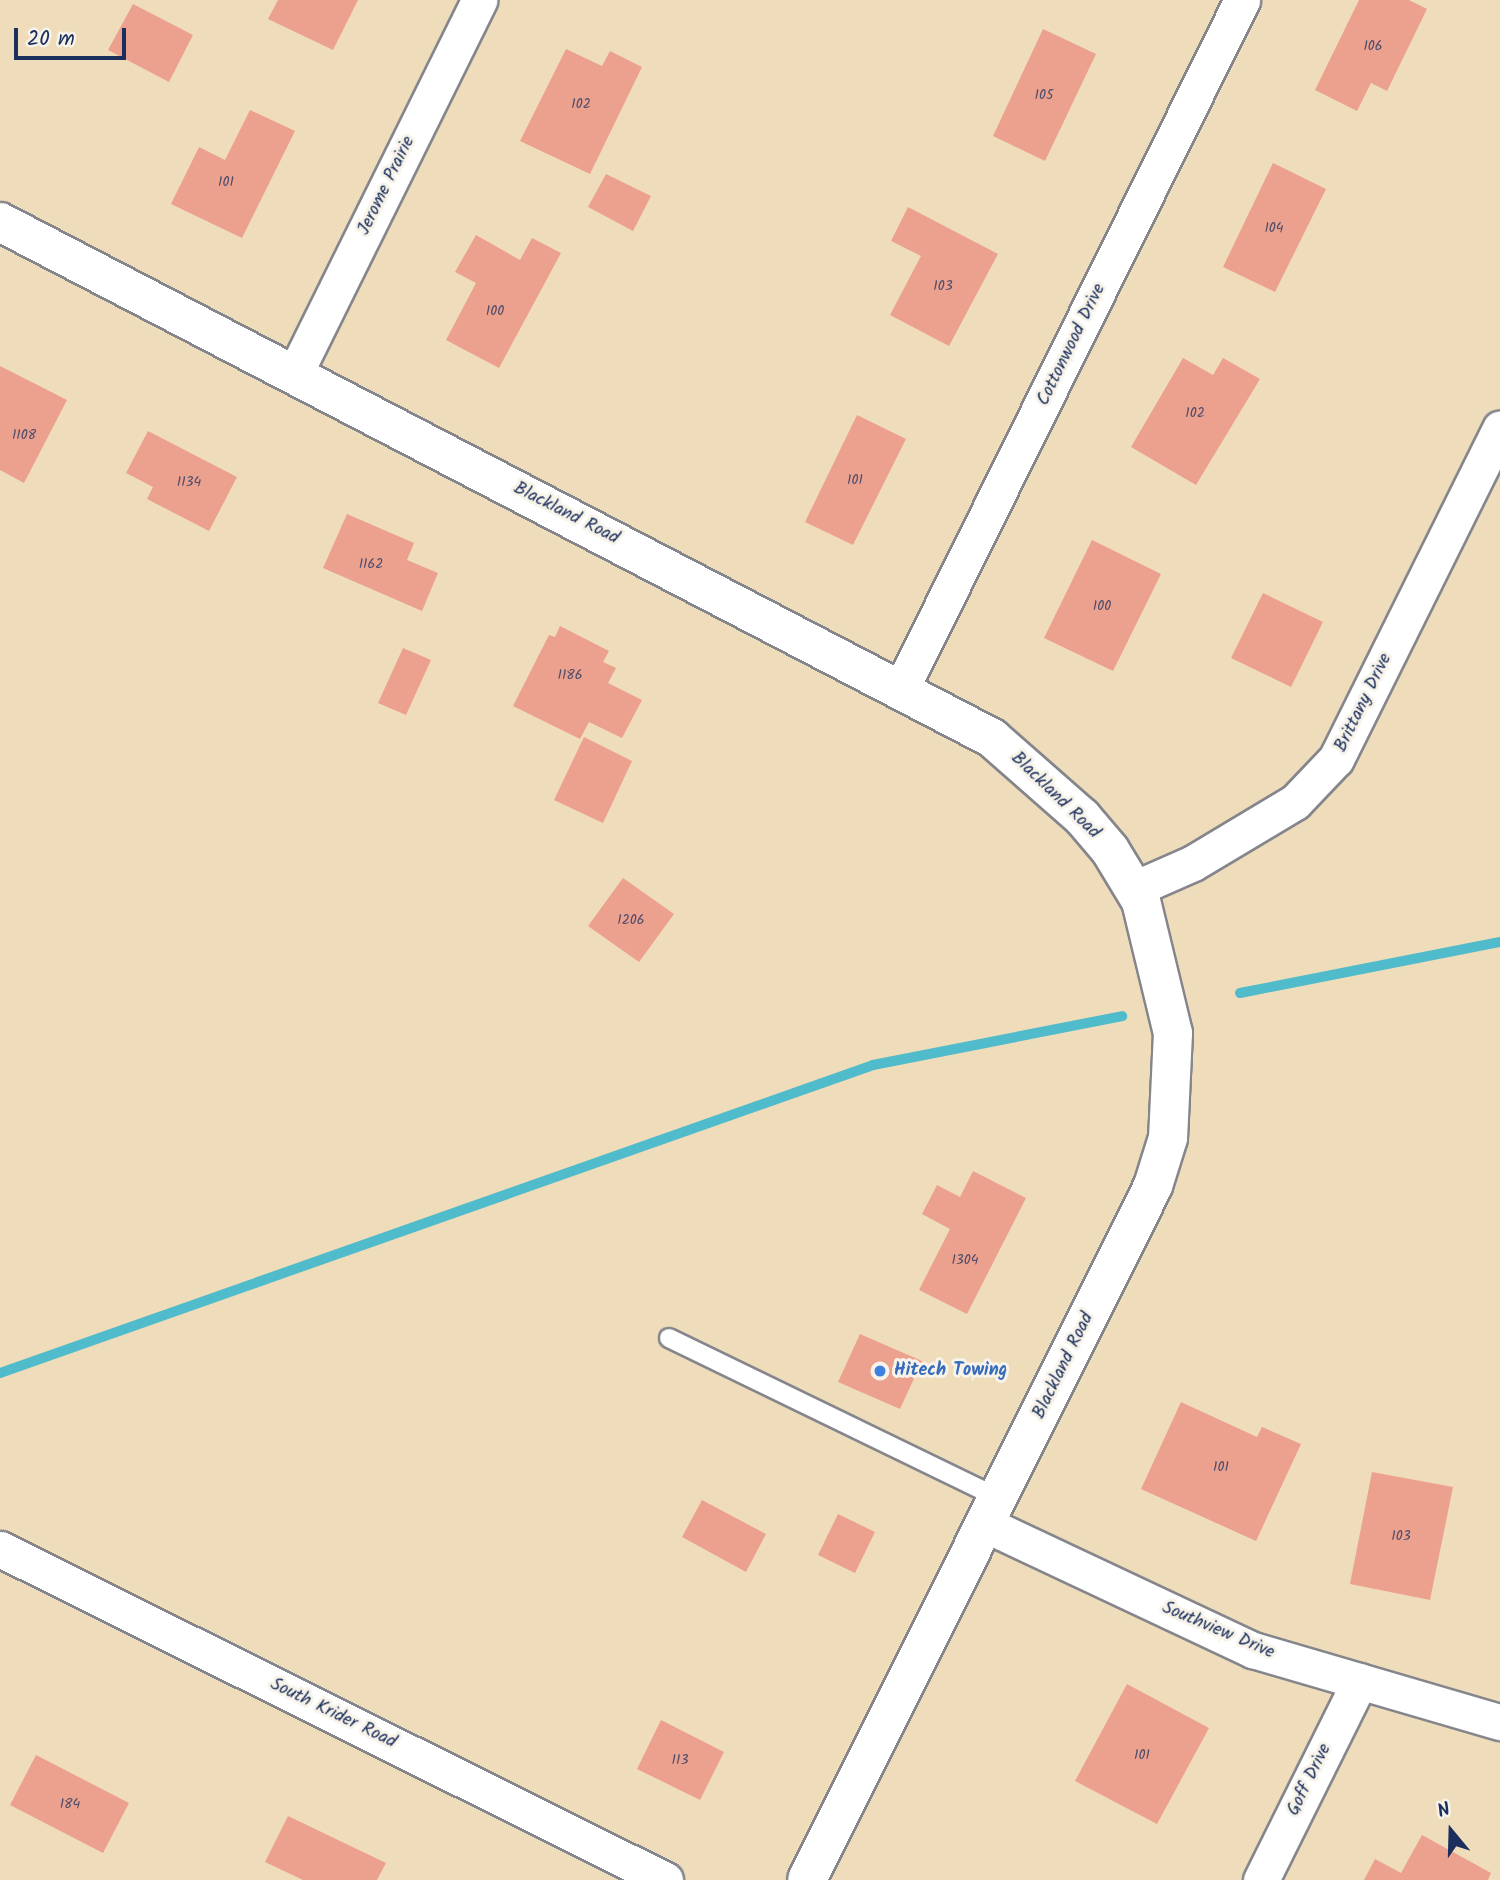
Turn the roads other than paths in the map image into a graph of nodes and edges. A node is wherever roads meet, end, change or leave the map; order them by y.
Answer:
1 (479, 0) edge
2 (1242, 0) edge
3 (0, 222) edge
4 (295, 373) junction
5 (1500, 429) edge
6 (901, 689) junction
7 (1134, 889) junction
8 (669, 1338) dead end
9 (993, 1512) junction
10 (0, 1549) edge
11 (1360, 1681) junction
12 (1500, 1722) edge
13 (665, 1880) edge
14 (807, 1880) edge
15 (1261, 1880) edge

1 - 4 street, Jerome Prairie
2 - 6 street, Cottonwood Drive
3 - 4 street, Blackland Road
4 - 6 street, Blackland Road
5 - 7 street, Brittany Drive
6 - 7 street, Blackland Road
7 - 9 street, Blackland Road
8 - 9 lane
9 - 11 street, Southview Drive
9 - 14 street, Blackland Road
10 - 13 street, South Krider Road
11 - 12 street, Southview Drive
11 - 15 street, Goff Drive

